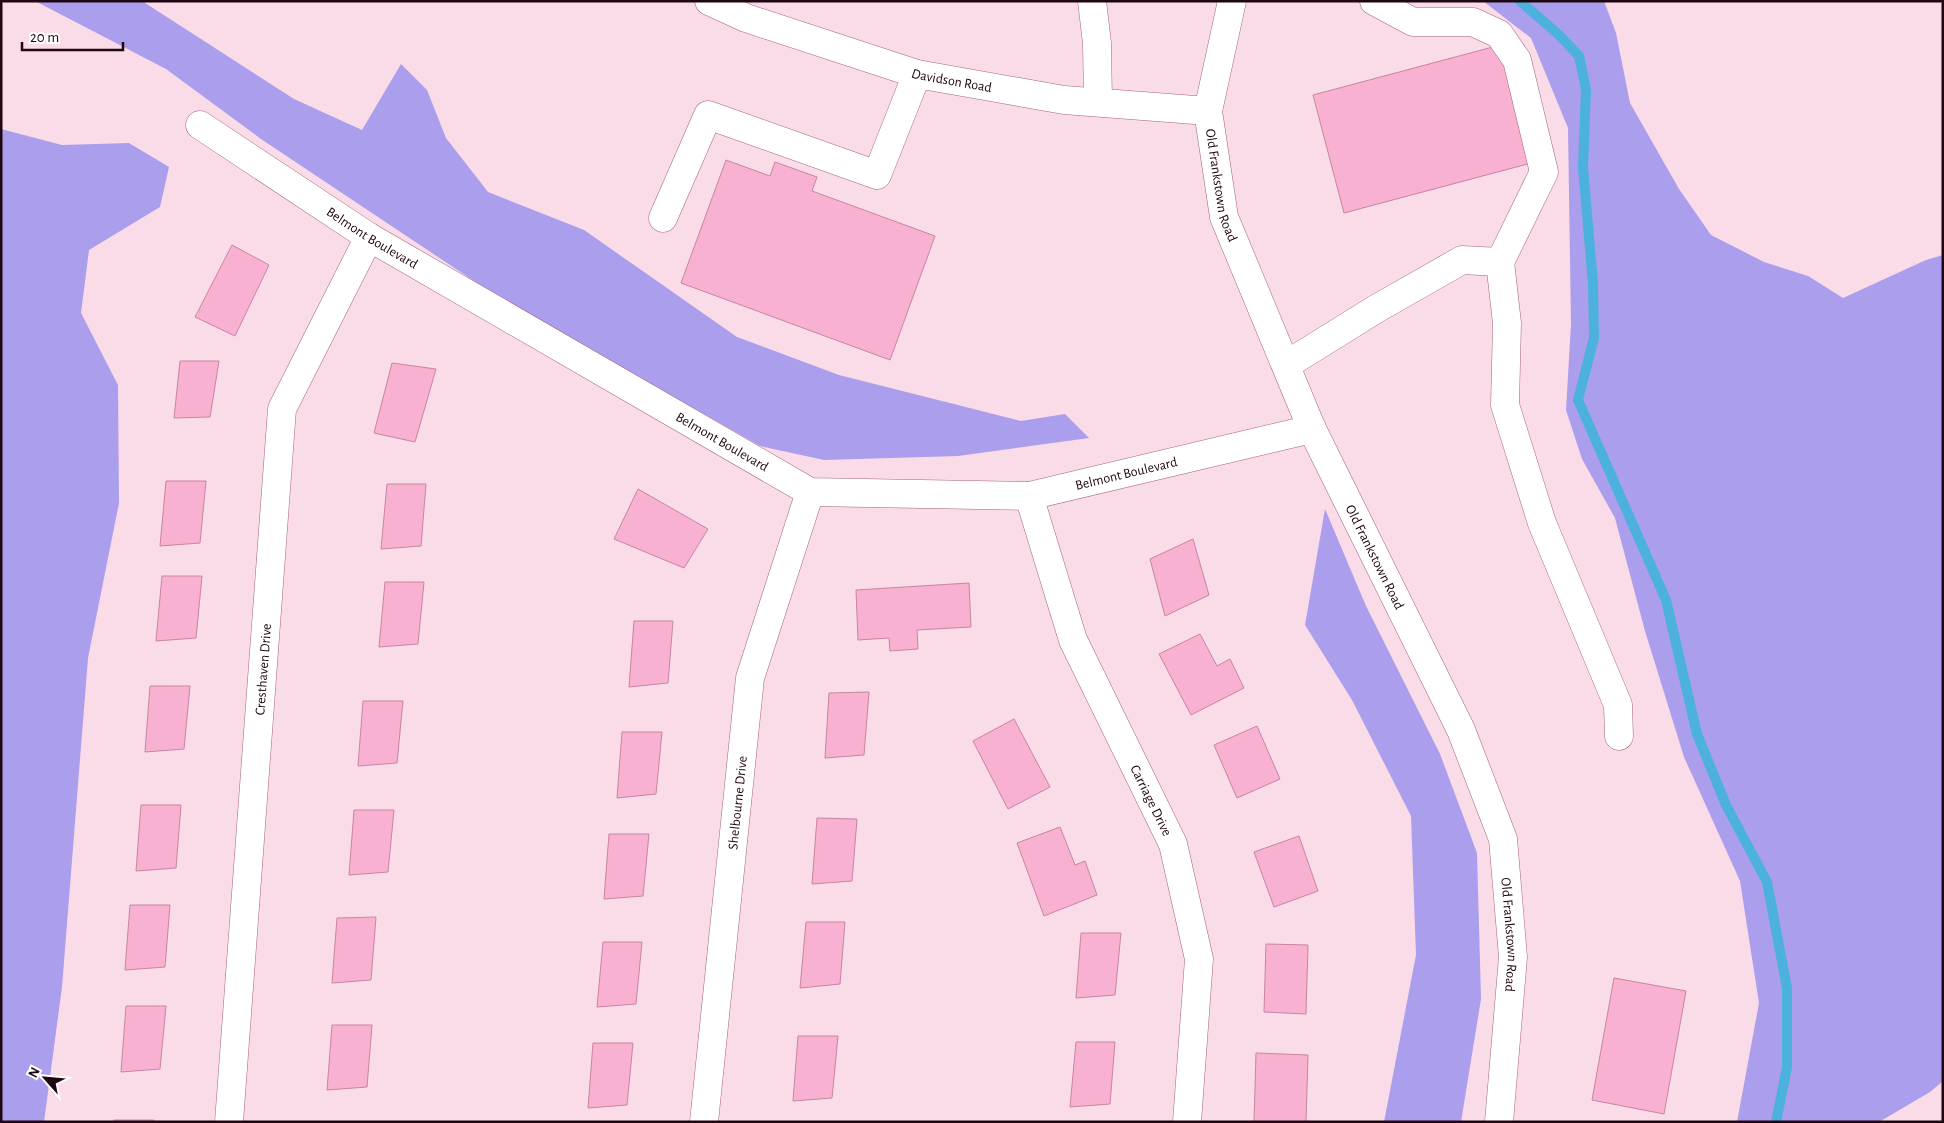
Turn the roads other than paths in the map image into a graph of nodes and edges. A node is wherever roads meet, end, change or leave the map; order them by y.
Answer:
1 (709, 1) edge
2 (1092, 1) edge
3 (1232, 1) edge
4 (1374, 1) edge
5 (917, 74) junction
6 (1098, 102) junction
7 (1208, 112) junction
8 (200, 125) dead end
9 (663, 218) dead end
10 (369, 237) junction
11 (1500, 262) junction
12 (1286, 365) junction
13 (1312, 429) junction
14 (810, 492) junction
15 (1029, 496) junction
16 (1619, 736) dead end
17 (229, 1122) edge
18 (704, 1122) edge
19 (1187, 1122) edge
20 (1499, 1122) edge

1 - 5 street, Davidson Road
2 - 6 street
3 - 7 street, Old Frankstown Road
4 - 11 street
5 - 6 street, Davidson Road
5 - 9 street
6 - 7 street, Davidson Road
7 - 12 street, Old Frankstown Road
8 - 10 street, Belmont Boulevard
10 - 14 street, Belmont Boulevard
10 - 17 street, Cresthaven Drive
11 - 12 street
11 - 16 street
12 - 13 street, Old Frankstown Road
13 - 15 street, Belmont Boulevard
13 - 20 street, Old Frankstown Road
14 - 15 street, Belmont Boulevard
14 - 18 street, Shelbourne Drive
15 - 19 street, Carriage Drive

